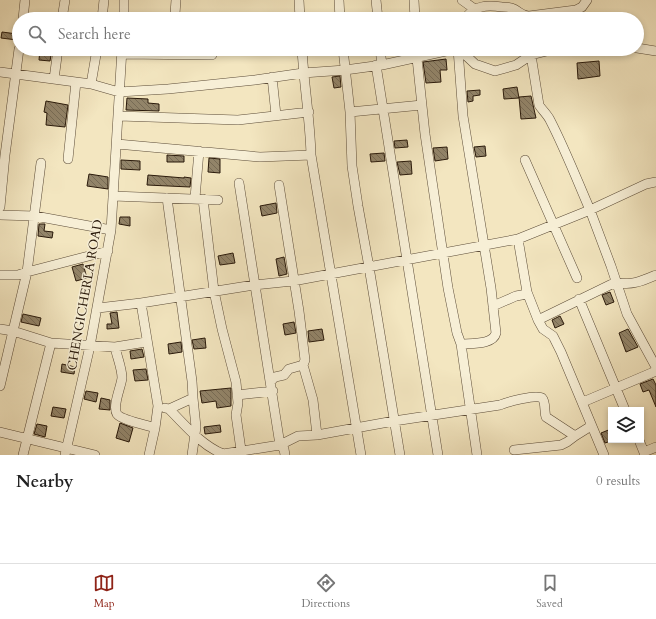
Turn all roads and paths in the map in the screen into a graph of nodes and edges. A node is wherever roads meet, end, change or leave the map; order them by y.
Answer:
1 (25, 0) edge
2 (65, 0) edge
3 (104, 0) edge
4 (124, 0) edge
5 (176, 0) edge
6 (299, 0) edge
7 (339, 0) edge
8 (376, 0) edge
9 (414, 0) edge
10 (462, 0) edge
11 (587, 0) edge
12 (488, 2) edge
13 (476, 10) junction
14 (24, 12) edge
15 (63, 12) edge
16 (103, 12) edge
17 (124, 12) edge
18 (175, 12) edge
19 (300, 12) edge
20 (340, 12) edge
21 (377, 12) edge
22 (415, 12) edge
23 (473, 12) edge
24 (518, 12) edge
25 (561, 12) edge
26 (644, 49) edge
27 (656, 51) edge
28 (18, 56) edge
29 (57, 56) edge
30 (96, 56) edge
31 (121, 56) edge
32 (302, 56) edge
33 (343, 56) edge
34 (380, 56) edge
35 (407, 56) edge
36 (416, 56) edge
37 (459, 56) edge
38 (466, 56) edge
39 (526, 56) edge
40 (531, 56) edge
41 (379, 65) junction
42 (344, 70) junction
43 (0, 72) edge
44 (303, 73) junction
45 (16, 74) junction
46 (272, 77) junction
47 (54, 79) junction
48 (76, 82) junction
49 (91, 84) junction
50 (119, 92) junction
51 (422, 105) junction
52 (383, 109) junction
53 (309, 112) junction
54 (350, 112) junction
55 (119, 116) junction
56 (276, 116) junction
57 (117, 144) junction
58 (198, 151) junction
59 (311, 155) junction
60 (68, 159) dead end
61 (525, 160) dead end
62 (41, 163) dead end
63 (656, 182) edge
64 (239, 183) dead end
65 (279, 185) dead end
66 (113, 196) junction
67 (167, 198) junction
68 (199, 198) junction
69 (218, 200) dead end
70 (0, 207) edge
71 (590, 210) junction
72 (0, 215) edge
73 (35, 216) junction
74 (554, 225) junction
75 (112, 230) junction
76 (518, 239) junction
77 (483, 245) junction
78 (108, 251) junction
79 (443, 253) junction
80 (408, 259) junction
81 (369, 267) junction
82 (27, 272) junction
83 (331, 274) junction
84 (0, 275) edge
85 (656, 275) edge
86 (577, 278) dead end
87 (293, 281) junction
88 (616, 282) junction
89 (254, 285) junction
90 (214, 291) junction
91 (528, 294) junction
92 (180, 297) junction
93 (579, 299) junction
94 (141, 303) junction
95 (493, 306) junction
96 (98, 308) junction
97 (538, 320) junction
98 (0, 329) edge
99 (14, 332) junction
100 (146, 342) junction
101 (51, 343) junction
102 (461, 344) junction
103 (90, 346) junction
104 (115, 347) junction
105 (303, 365) junction
106 (656, 367) edge
107 (656, 371) edge
108 (271, 381) junction
109 (0, 386) edge
110 (615, 389) junction
111 (273, 391) junction
112 (238, 395) junction
113 (193, 398) junction
114 (583, 402) junction
115 (158, 406) junction
116 (624, 407) edge
117 (169, 409) junction
118 (471, 409) junction
119 (431, 415) junction
120 (394, 421) junction
121 (591, 426) junction
122 (356, 427) junction
123 (155, 428) junction
124 (0, 432) edge
125 (317, 435) junction
126 (196, 436) junction
127 (575, 436) junction
128 (26, 439) junction
129 (640, 443) edge
130 (280, 445) junction
131 (656, 447) edge
132 (241, 450) junction
133 (514, 450) dead end
134 (66, 452) edge
135 (645, 453) edge
136 (223, 454) edge
137 (23, 455) edge
138 (95, 455) edge
139 (148, 455) edge
140 (192, 455) edge
141 (285, 455) edge
142 (361, 455) edge
143 (400, 455) edge
144 (438, 455) edge
145 (477, 455) edge
146 (604, 455) edge

1 - 14 street
2 - 15 street
3 - 16 street
4 - 17 street
5 - 18 street
6 - 19 street
7 - 20 street
8 - 21 street
9 - 22 street
10 - 13 street
11 - 25 street
12 - 13 street
12 - 24 street
13 - 23 street
26 - 27 street
28 - 45 street
29 - 47 street
30 - 49 street
31 - 50 street, CHENGICHERLA ROAD
32 - 44 street
33 - 42 street
34 - 41 street
35 - 41 street
36 - 51 street
37 - 77 street
38 - 39 street
40 - 71 street
41 - 42 street
41 - 52 street
42 - 44 street
42 - 54 street
43 - 45 street
44 - 46 street
44 - 53 street
45 - 47 street
45 - 70 street
46 - 50 street
46 - 56 street
47 - 48 street
48 - 49 street
48 - 60 street
49 - 50 street
50 - 55 street, CHENGICHERLA ROAD
51 - 52 street
51 - 79 street
52 - 54 street
52 - 80 street
53 - 56 street
53 - 59 street
54 - 81 street
55 - 56 street
55 - 57 street, CHENGICHERLA ROAD
57 - 58 street
57 - 66 street, CHENGICHERLA ROAD
58 - 59 street
58 - 68 street
59 - 83 street
61 - 74 street
62 - 73 street
63 - 71 street
64 - 89 street
65 - 87 street
66 - 67 street
66 - 75 street, CHENGICHERLA ROAD
67 - 68 street
67 - 92 street
68 - 69 street
68 - 90 street
71 - 74 street
71 - 88 street
72 - 73 street
73 - 75 street
73 - 82 street
74 - 76 street
74 - 86 street
75 - 78 street, CHENGICHERLA ROAD
76 - 77 street
76 - 91 street
77 - 79 street
77 - 95 street
78 - 82 street
78 - 96 street, CHENGICHERLA ROAD
79 - 80 street
79 - 102 street
80 - 81 street
80 - 119 street
81 - 83 street
81 - 120 street
82 - 84 street
82 - 99 street
83 - 87 street
83 - 122 street
85 - 88 street
87 - 89 street
87 - 105 street
88 - 93 street
88 - 106 street
89 - 90 street
89 - 108 street
90 - 92 street
90 - 112 street
91 - 95 street
91 - 97 street
92 - 94 street
92 - 113 street
93 - 97 street
93 - 110 street
94 - 96 street
94 - 100 street
95 - 102 street
96 - 103 street, CHENGICHERLA ROAD
97 - 114 street
98 - 99 street
99 - 101 street
99 - 109 street
100 - 104 street
100 - 115 street
101 - 103 street
101 - 128 street
102 - 118 street
103 - 104 street
103 - 134 street, CHENGICHERLA ROAD
104 - 123 street
105 - 108 street
105 - 125 street
107 - 110 street
108 - 111 street
110 - 114 street
110 - 116 street
111 - 112 street
111 - 130 street
112 - 132 street
113 - 117 street
113 - 126 street
114 - 121 street
115 - 117 street
115 - 123 street
117 - 126 street
118 - 119 street
118 - 127 street
118 - 145 street
119 - 120 street
119 - 144 street
120 - 122 street
120 - 143 street
121 - 127 street
121 - 146 street
122 - 125 street
122 - 142 street
123 - 139 street
124 - 128 street
125 - 130 street
126 - 136 street
126 - 140 street
127 - 133 street
128 - 134 street
128 - 137 street
129 - 135 street
130 - 132 street
130 - 141 street
131 - 135 street
132 - 136 street
134 - 138 street

